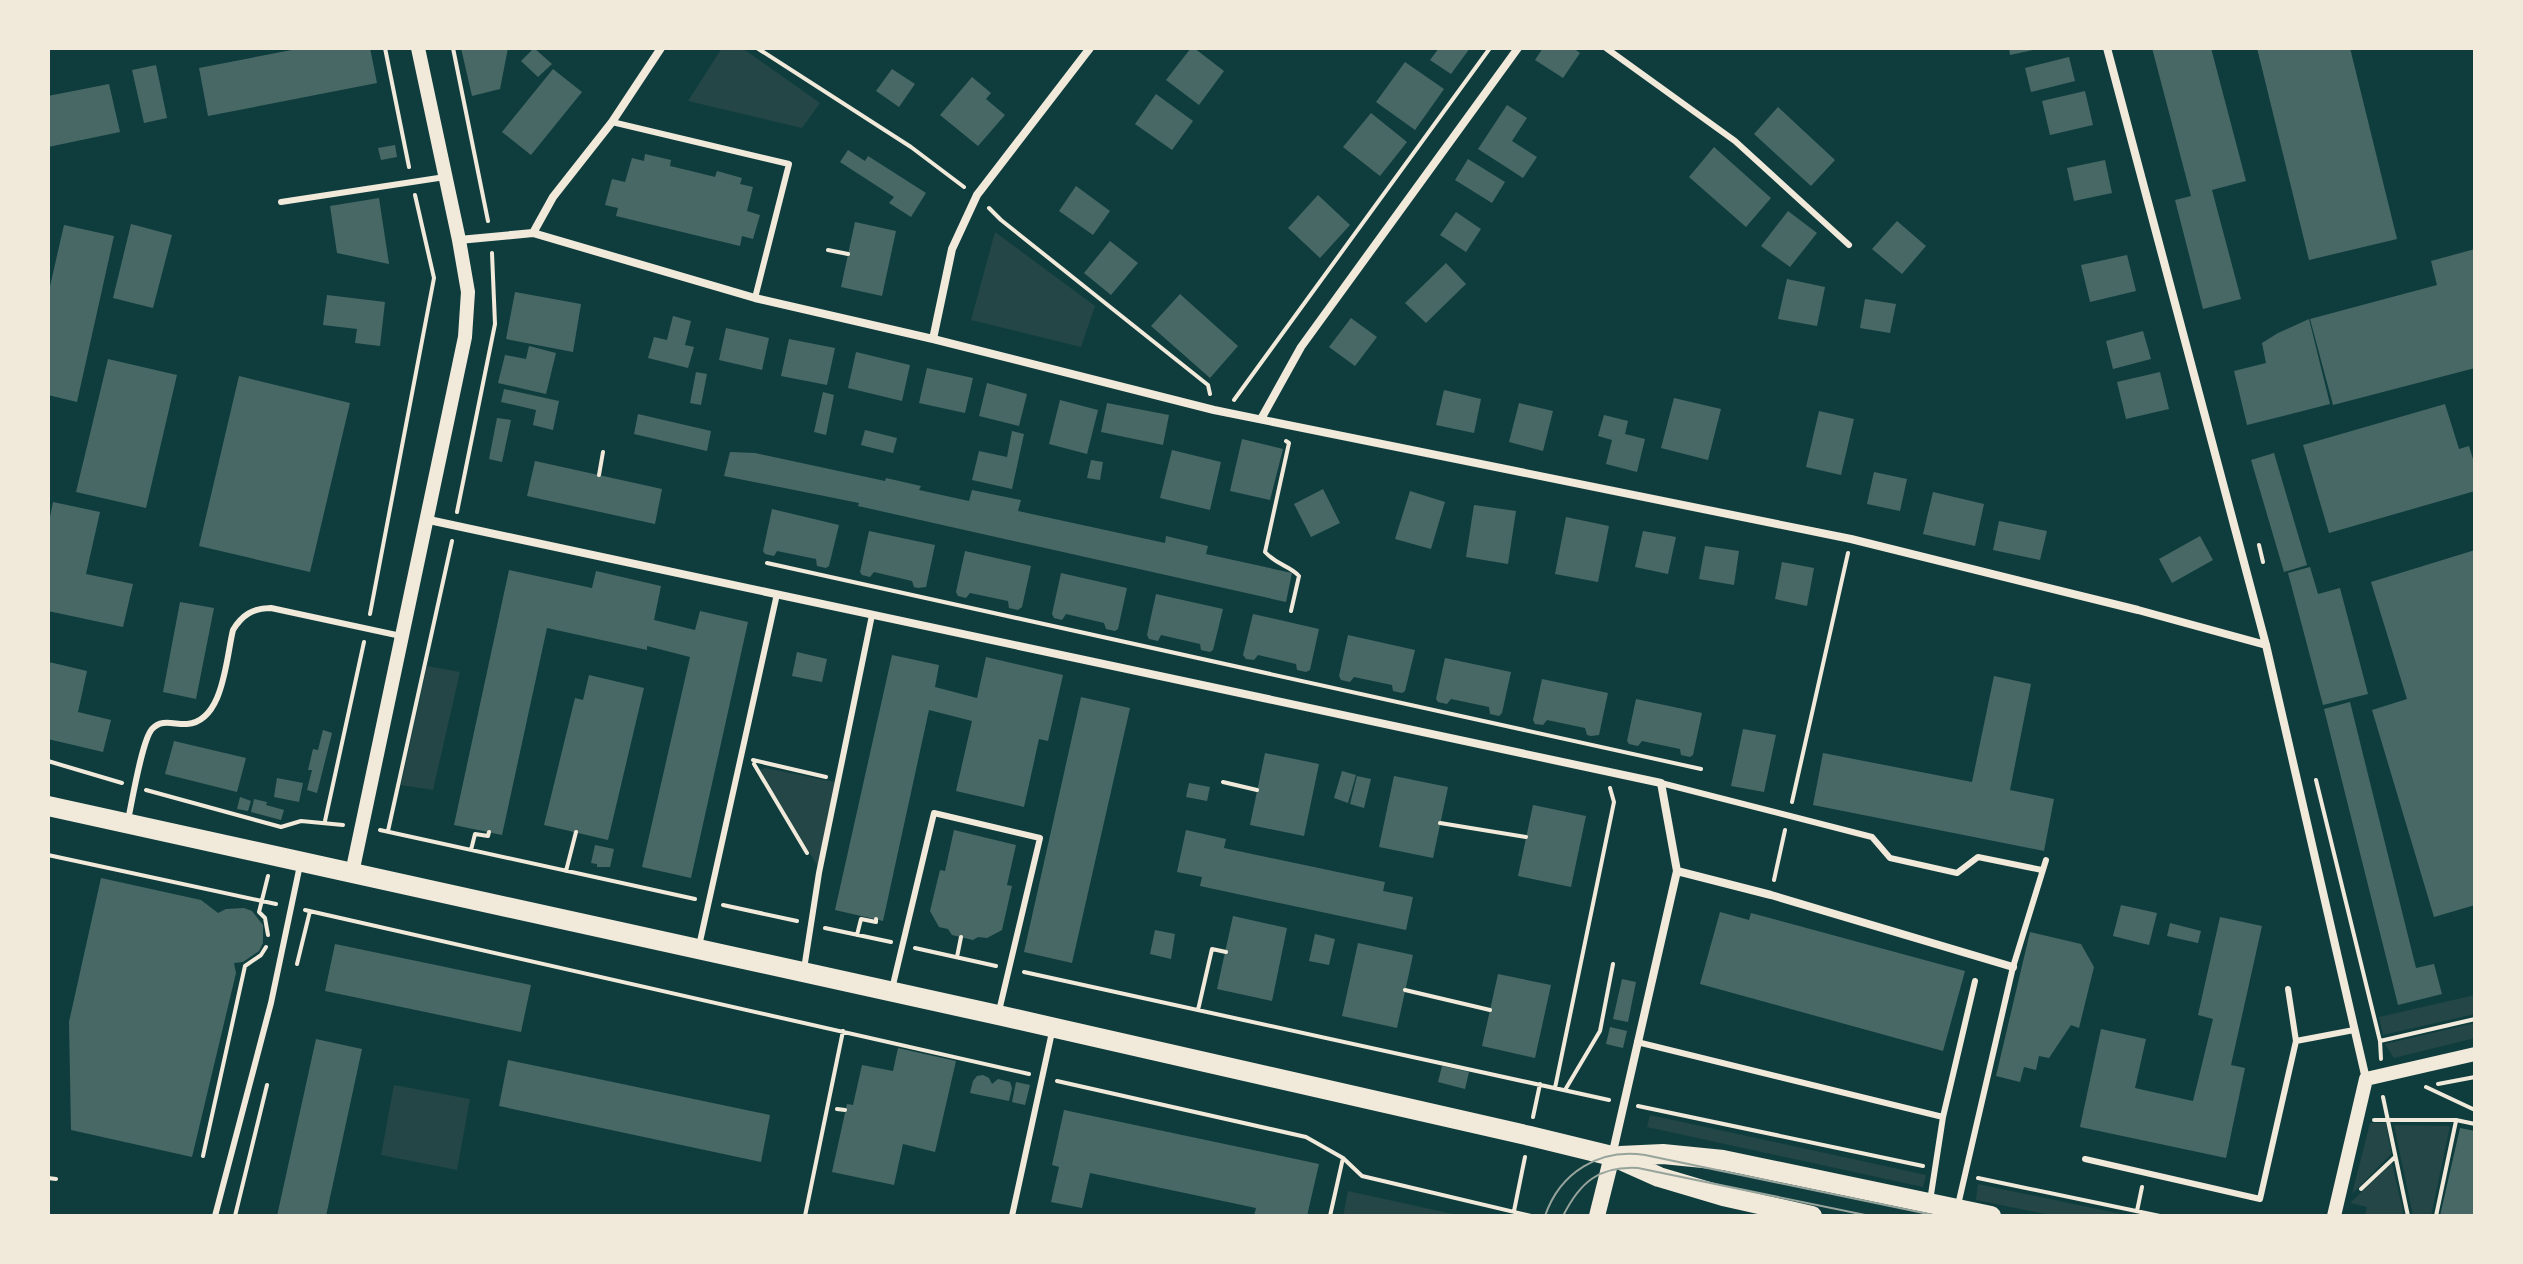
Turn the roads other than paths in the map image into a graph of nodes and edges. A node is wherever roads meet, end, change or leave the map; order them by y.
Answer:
1 (418, 48) edge
2 (661, 48) edge
3 (1090, 48) edge
4 (1518, 48) edge
5 (1606, 48) edge
6 (2107, 48) edge
7 (612, 122) junction
8 (445, 177) junction
9 (281, 202) dead end
10 (533, 233) junction
11 (459, 240) junction
12 (1849, 245) dead end
13 (755, 298) junction
14 (933, 339) junction
15 (1261, 419) junction
16 (429, 520) junction
17 (777, 594) junction
18 (872, 615) junction
19 (402, 636) junction
20 (2266, 645) junction
21 (1661, 783) junction
22 (48, 806) edge
23 (127, 823) junction
24 (2046, 860) dead end
25 (301, 862) junction
26 (2042, 870) junction
27 (1677, 871) junction
28 (352, 873) junction
29 (698, 950) junction
30 (2013, 967) junction
31 (804, 972) junction
32 (1975, 981) dead end
33 (2288, 989) dead end
34 (892, 991) junction
35 (998, 1015) junction
36 (1053, 1027) junction
37 (2354, 1030) junction
38 (2296, 1041) junction
39 (1637, 1042) junction
40 (2475, 1054) edge
41 (2366, 1079) junction
42 (1943, 1117) junction
43 (1612, 1156) junction
44 (2085, 1159) dead end
45 (1930, 1203) junction
46 (1957, 1209) junction
47 (215, 1216) edge
48 (1012, 1216) edge
49 (1597, 1216) edge
50 (1812, 1216) edge
51 (1991, 1216) edge
52 (2334, 1216) edge

1 - 8 street
2 - 7 street
3 - 14 street
4 - 15 street
5 - 12 lane
6 - 20 street
7 - 10 street
7 - 13 lane
8 - 9 lane
8 - 11 street
10 - 11 street
10 - 13 street
11 - 16 street
13 - 14 street
14 - 15 street
15 - 20 street
16 - 17 street
16 - 19 street
17 - 18 street
17 - 29 lane
18 - 21 street
18 - 31 lane
19 - 23 lane
19 - 28 street
20 - 37 street
21 - 26 lane
21 - 27 street
22 - 23 main road
23 - 25 main road
24 - 26 lane
25 - 28 main road
25 - 47 lane
26 - 30 lane
27 - 30 street
27 - 39 street
28 - 29 main road
29 - 31 main road
30 - 46 lane
31 - 34 main road
32 - 42 lane
33 - 38 lane
34 - 35 main road
34 - 35 lane
35 - 36 main road
36 - 43 main road
36 - 48 lane
37 - 38 lane
37 - 41 street
38 - 44 lane
39 - 42 lane
39 - 43 street
40 - 41 street
41 - 52 street
42 - 45 lane
43 - 45 main road
43 - 49 main road
43 - 50 main road
45 - 46 main road
46 - 51 main road

